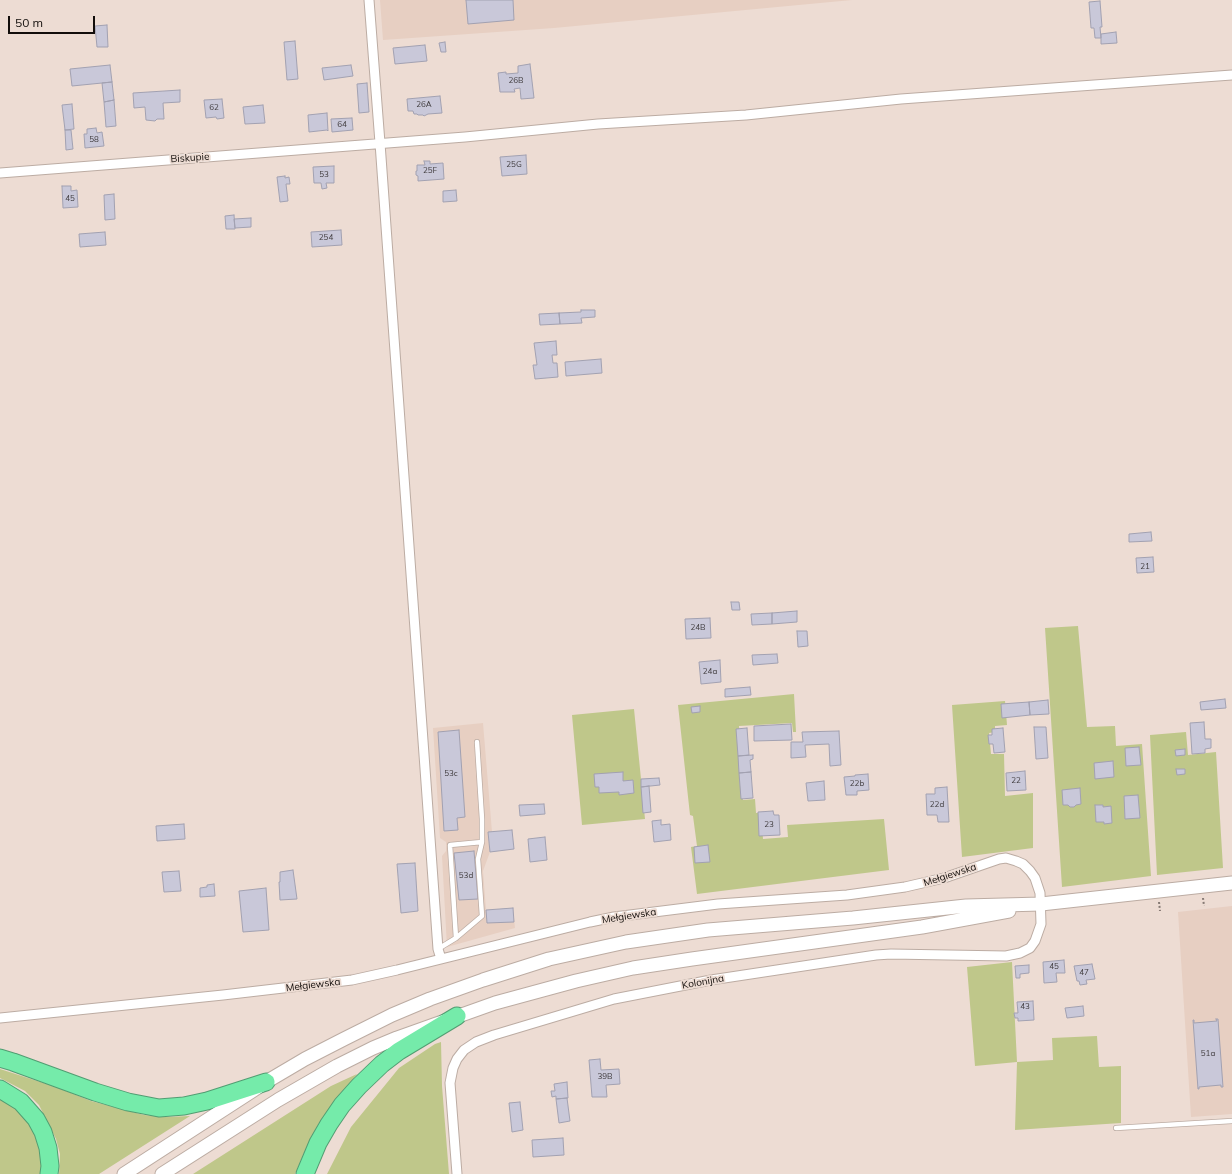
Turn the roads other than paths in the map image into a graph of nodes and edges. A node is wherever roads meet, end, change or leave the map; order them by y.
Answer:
1 (369, 0) edge
2 (1232, 75) edge
3 (380, 143) junction
4 (0, 172) edge
5 (477, 742) dead end
6 (482, 842) junction
7 (1232, 883) edge
8 (1041, 904) junction
9 (456, 938) junction
10 (438, 949) junction
11 (441, 959) junction
12 (457, 1016) junction
13 (0, 1018) edge
14 (0, 1058) edge
15 (266, 1082) junction
16 (0, 1089) edge
17 (1232, 1121) edge
18 (1116, 1128) dead end
19 (49, 1174) edge
20 (124, 1174) edge
21 (162, 1174) edge
22 (305, 1174) edge
23 (457, 1174) edge

1 - 3 street
2 - 3 street, Biskupie
3 - 4 street, Biskupie
3 - 10 street
5 - 6 lane
6 - 9 lane
6 - 9 lane
7 - 8 main road
8 - 11 street, Mełgiewska
8 - 12 main road
8 - 15 main road
8 - 23 street, Kolonijna
9 - 10 lane
10 - 11 street
11 - 13 street, Mełgiewska
12 - 21 main road
12 - 22 highway
14 - 15 highway
15 - 20 main road
16 - 19 highway
17 - 18 lane

